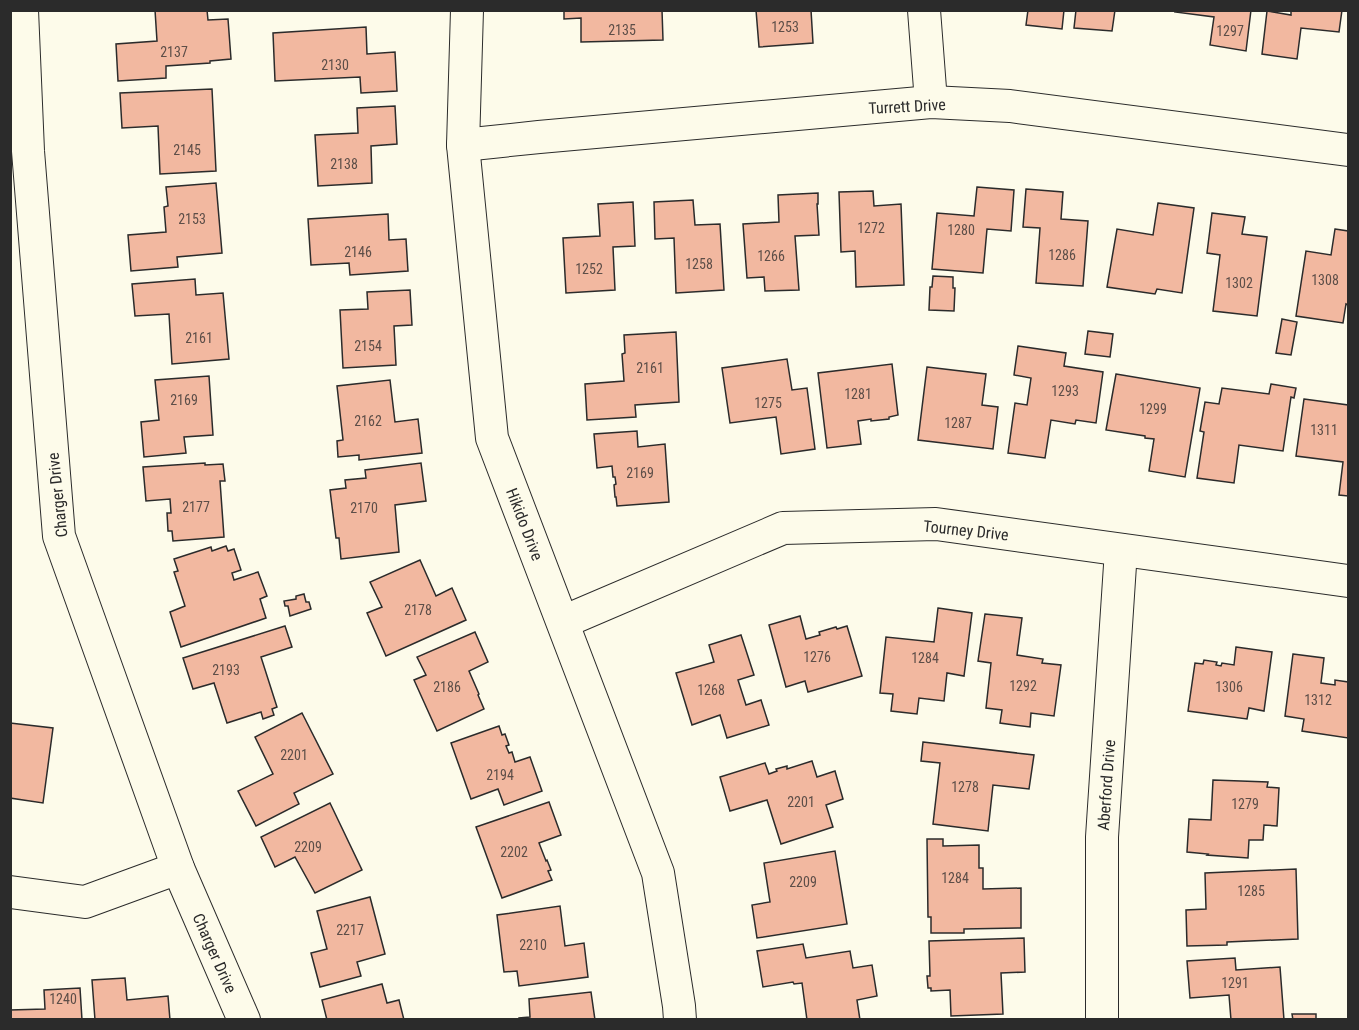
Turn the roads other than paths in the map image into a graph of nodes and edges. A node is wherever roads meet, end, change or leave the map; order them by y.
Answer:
1 (22, 10) edge
2 (467, 10) edge
3 (924, 10) edge
4 (931, 102) junction
5 (463, 146) junction
6 (19, 150) edge
7 (1348, 150) edge
8 (1121, 550) junction
9 (1348, 581) edge
10 (563, 622) junction
11 (178, 868) junction
12 (10, 891) edge
13 (244, 1020) edge
14 (680, 1020) edge
15 (1102, 1020) edge

1 - 6 street, Charger Drive
2 - 5 street, Hikido Drive
3 - 4 street
4 - 5 street, Turrett Drive
4 - 7 street, Turrett Drive
5 - 10 street, Hikido Drive
6 - 11 street, Charger Drive
8 - 9 street, Tourney Drive
8 - 10 street, Tourney Drive
8 - 15 street, Aberford Drive
10 - 14 street, Hikido Drive
11 - 12 street
11 - 13 street, Charger Drive

